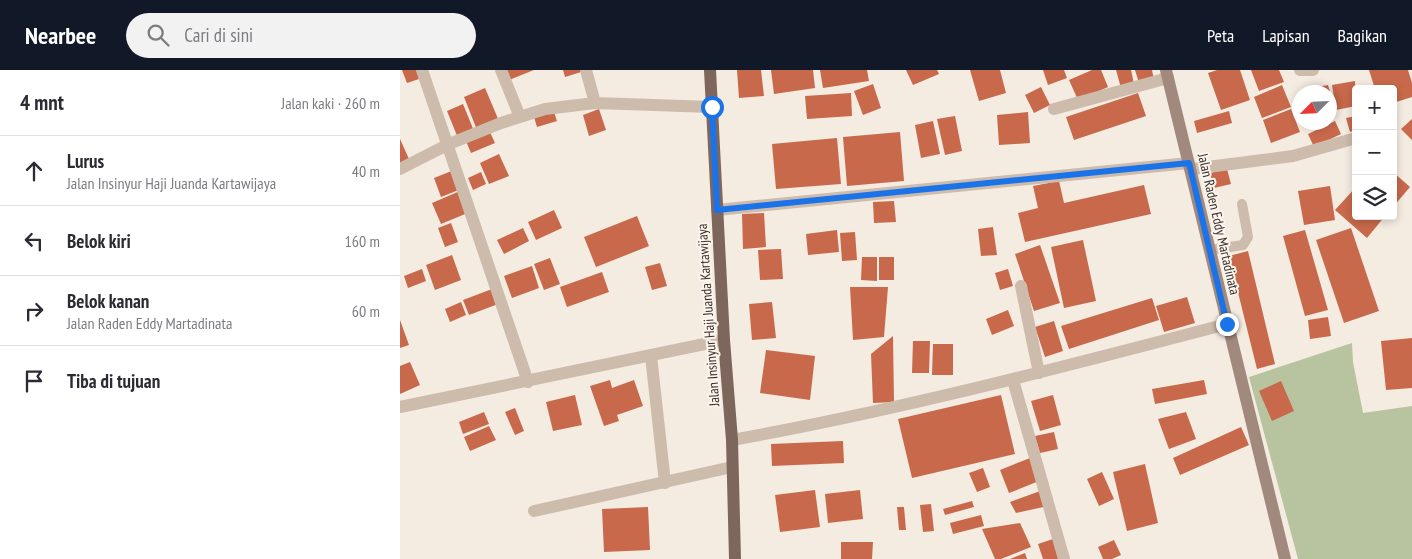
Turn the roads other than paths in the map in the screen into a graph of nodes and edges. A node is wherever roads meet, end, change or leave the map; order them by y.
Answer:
1 (422, 70) edge
2 (501, 70) edge
3 (586, 70) edge
4 (710, 70) edge
5 (1300, 70) edge
6 (1313, 70) edge
7 (1167, 74) edge
8 (596, 103) junction
9 (712, 107) junction
10 (1054, 109) dead end
11 (520, 117) junction
12 (1352, 139) edge
13 (449, 144) junction
14 (1190, 166) junction
15 (400, 169) edge
16 (1242, 204) dead end
17 (717, 210) junction
18 (1210, 250) junction
19 (1021, 286) dead end
20 (1227, 324) junction
21 (724, 340) junction
22 (651, 356) junction
23 (1039, 373) junction
24 (1013, 380) junction
25 (528, 382) junction
26 (400, 408) edge
27 (732, 440) junction
28 (732, 467) junction
29 (670, 482) junction
30 (534, 511) dead end
31 (735, 559) edge
32 (1064, 559) edge
33 (1284, 559) edge

1 - 13 street
2 - 11 street
3 - 8 street
4 - 9 main road, Jalan Insinyur Haji Juanda Kartawijaya
5 - 6 street
7 - 10 street
7 - 14 main road, Jalan Raden Eddy Martadinata
8 - 9 street
8 - 11 street
9 - 17 main road, Jalan Insinyur Haji Juanda Kartawijaya
11 - 13 street
12 - 14 street
13 - 15 street
13 - 25 street
14 - 17 street
14 - 18 main road, Jalan Raden Eddy Martadinata
16 - 18 lane
17 - 21 main road, Jalan Insinyur Haji Juanda Kartawijaya
18 - 20 main road, Jalan Raden Eddy Martadinata
19 - 23 street
20 - 23 street
20 - 33 main road, Jalan Raden Eddy Martadinata
21 - 22 street
21 - 27 main road, Jalan Insinyur Haji Juanda Kartawijaya
22 - 25 street
22 - 29 street
23 - 24 street
24 - 27 street
24 - 32 street
25 - 26 street
27 - 28 main road, Jalan Insinyur Haji Juanda Kartawijaya
28 - 29 street
28 - 31 main road, Jalan Insinyur Haji Juanda Kartawijaya
29 - 30 street

